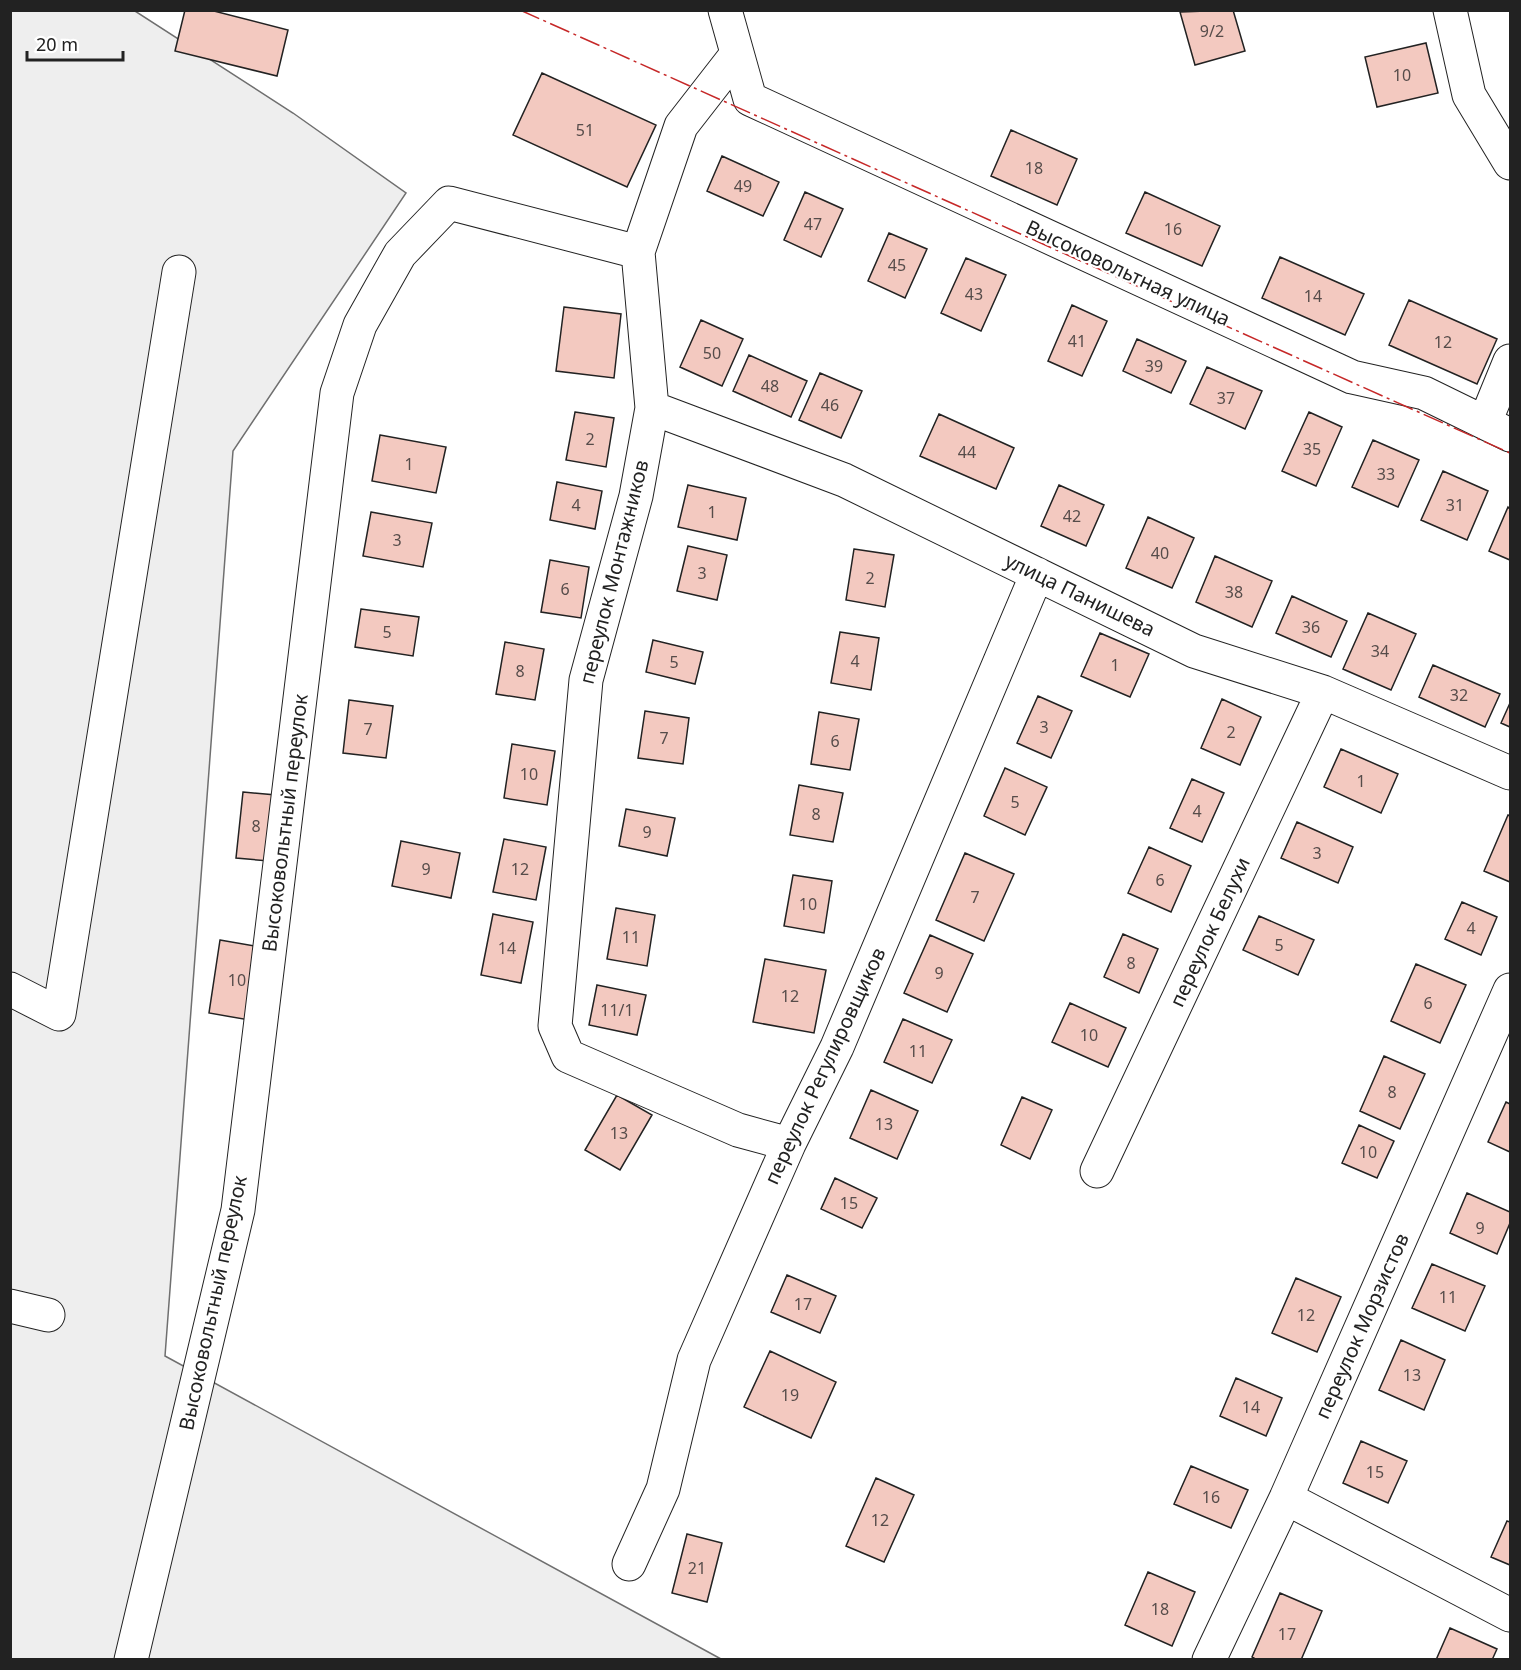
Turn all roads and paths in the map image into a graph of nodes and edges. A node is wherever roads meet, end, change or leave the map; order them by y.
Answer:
1 (725, 10) edge
2 (1450, 10) edge
3 (737, 54) junction
4 (1510, 163) edge
5 (638, 252) junction
6 (179, 272) dead end
7 (1510, 361) edge
8 (652, 408) junction
9 (1498, 428) edge
10 (1037, 574) junction
11 (1323, 692) junction
12 (1510, 774) edge
13 (10, 989) edge
14 (1510, 990) edge
15 (789, 1144) junction
16 (1097, 1171) dead end
17 (10, 1306) edge
18 (48, 1315) dead end
19 (1286, 1498) junction
20 (629, 1564) dead end
21 (1510, 1615) edge
22 (131, 1659) edge
23 (1209, 1659) edge

1 - 3 street
2 - 4 street
3 - 5 street, переулок Монтажников
3 - 9 street, Высоковольтная улица
5 - 8 street, переулок Монтажников
5 - 22 street, Высоковольтный переулок
6 - 13 street
7 - 9 street
8 - 10 street, улица Панишева
8 - 15 street, переулок Монтажников
10 - 11 street, улица Панишева
10 - 15 street, переулок Регулировщиков
11 - 12 street, улица Панишева
11 - 16 street, переулок Белухи
14 - 19 street, переулок Морзистов
15 - 20 street, переулок Регулировщиков
17 - 18 street
19 - 21 street
19 - 23 street, переулок Морзистов

